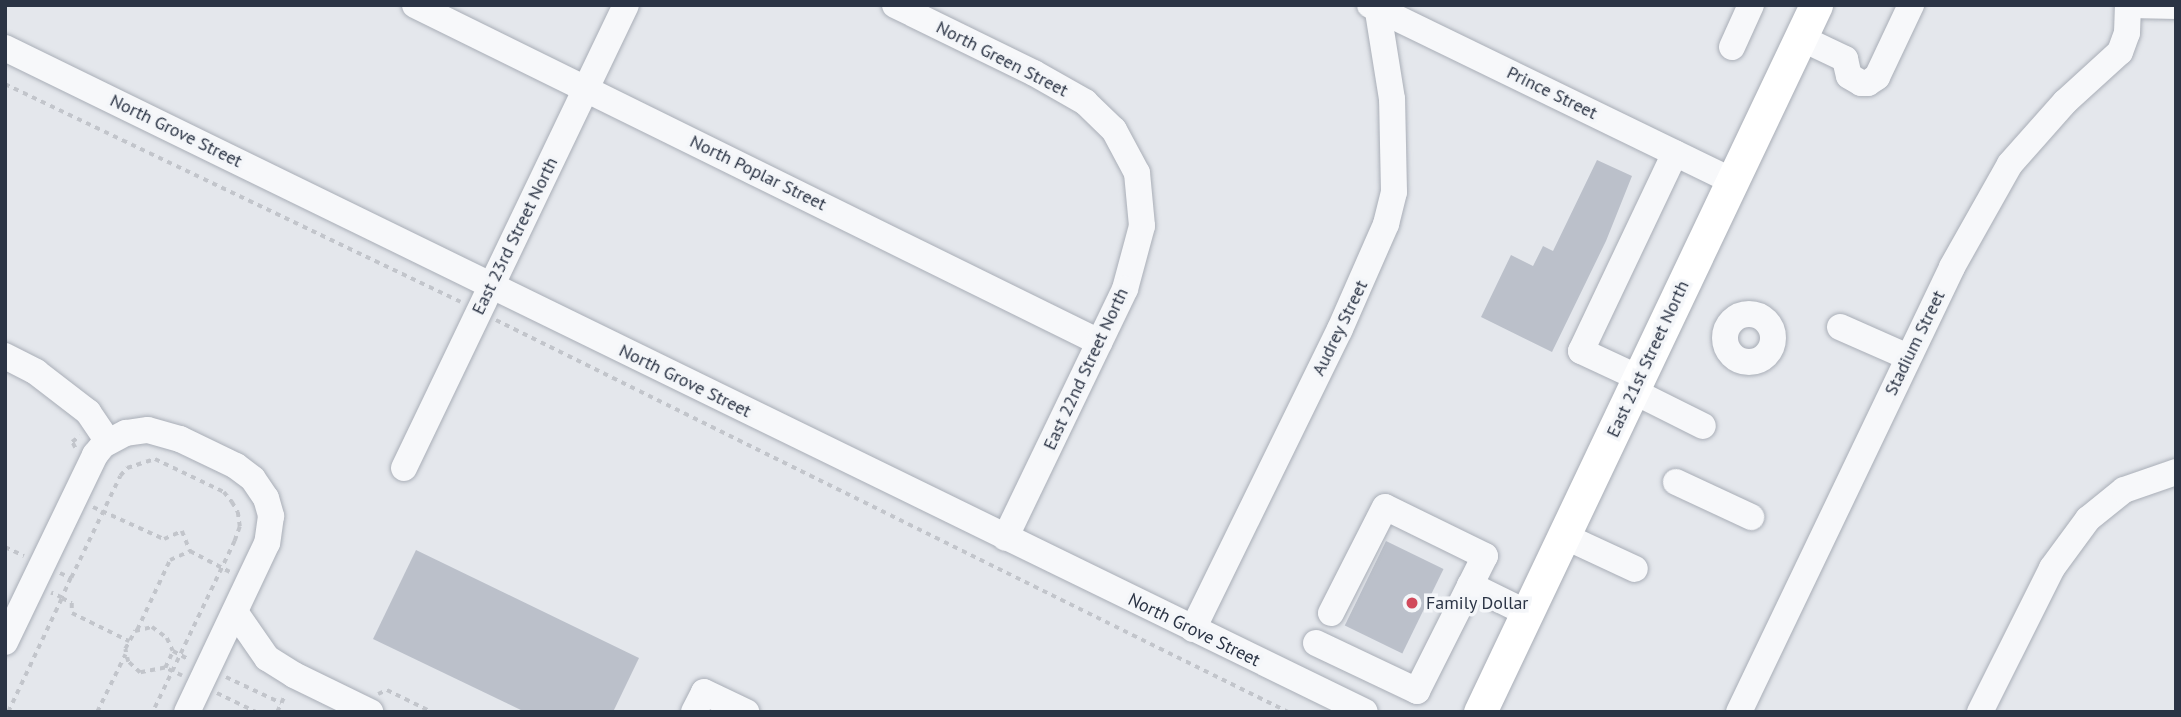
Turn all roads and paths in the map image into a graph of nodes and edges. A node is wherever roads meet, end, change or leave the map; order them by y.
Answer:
1 (415, 5) edge
2 (626, 5) edge
3 (895, 5) edge
4 (1816, 5) edge
5 (1911, 5) edge
6 (2129, 5) edge
7 (2176, 6) edge
8 (1375, 7) edge
9 (1745, 7) edge
10 (1801, 38) junction
11 (1732, 47) dead end
12 (5, 48) edge
13 (6, 84) edge
14 (586, 89) junction
15 (1675, 153) junction
16 (1126, 154) joint
17 (1733, 181) junction
18 (491, 286) junction
19 (479, 311) junction
20 (1840, 327) dead end
21 (1100, 342) junction
22 (5, 356) edge
23 (1908, 357) junction
24 (1636, 385) junction
25 (1703, 426) dead end
26 (102, 433) junction
27 (78, 454) dead end
28 (404, 468) dead end
29 (2176, 472) edge
30 (1676, 482) dead end
31 (74, 499) junction
32 (103, 512) junction
33 (1751, 517) dead end
34 (1564, 536) junction
35 (1005, 538) junction
36 (5, 547) edge
37 (191, 551) junction
38 (32, 560) junction
39 (221, 568) junction
40 (1635, 569) dead end
41 (71, 578) junction
42 (249, 582) junction
43 (1470, 585) junction
44 (62, 598) junction
45 (236, 612) junction
46 (1527, 613) junction
47 (1325, 627) junction
48 (1193, 629) junction
49 (137, 631) dead end
50 (130, 641) dead end
51 (5, 642) edge
52 (173, 651) dead end
53 (126, 653) dead end
54 (165, 668) dead end
55 (1298, 679) junction
56 (8, 710) edge
57 (362, 710) edge
58 (17, 712) edge
59 (97, 712) edge
60 (153, 712) edge
61 (187, 712) edge
62 (694, 712) edge
63 (747, 712) edge
64 (1288, 712) edge
65 (1366, 712) edge
66 (1480, 712) edge
67 (1740, 712) edge
68 (1980, 712) edge

1 - 14 street, North Poplar Street
2 - 14 street, East 23rd Street North
3 - 16 street, North Green Street
4 - 10 main road, East 21st Street North
5 - 10 street
6 - 7 street
6 - 23 street, Stadium Street
8 - 15 street, Prince Street
8 - 48 street, Audrey Street
9 - 11 street
10 - 17 main road, East 21st Street North
12 - 18 street, North Grove Street
13 - 19 path
14 - 18 street, East 23rd Street North
14 - 21 street, North Poplar Street
15 - 17 street, Prince Street
15 - 24 street
16 - 21 street, East 22nd Street North
17 - 24 main road, East 21st Street North
18 - 19 street, East 23rd Street North
18 - 35 street, North Grove Street
19 - 28 street, East 23rd Street North
19 - 64 path
20 - 23 street
21 - 35 street, East 22nd Street North
22 - 26 street
23 - 67 street, Stadium Street
24 - 25 street
24 - 34 main road, East 21st Street North
26 - 27 path
26 - 31 street
26 - 42 street
29 - 68 street
30 - 33 street
31 - 32 path
31 - 38 street
32 - 37 path
32 - 39 path
32 - 41 path
34 - 40 street
34 - 46 main road, East 21st Street North
35 - 48 street, North Grove Street
36 - 38 path
37 - 39 path
37 - 49 path
38 - 41 path
38 - 44 path
38 - 51 street
39 - 42 path
39 - 60 path
41 - 44 path
42 - 45 street
43 - 46 street
43 - 47 street
43 - 47 street
44 - 50 path
44 - 56 path
45 - 57 street
45 - 61 street
46 - 66 main road, East 21st Street North
47 - 55 street
48 - 55 street, North Grove Street
52 - 54 path
53 - 59 path
55 - 65 street, North Grove Street
56 - 58 path
62 - 63 street

